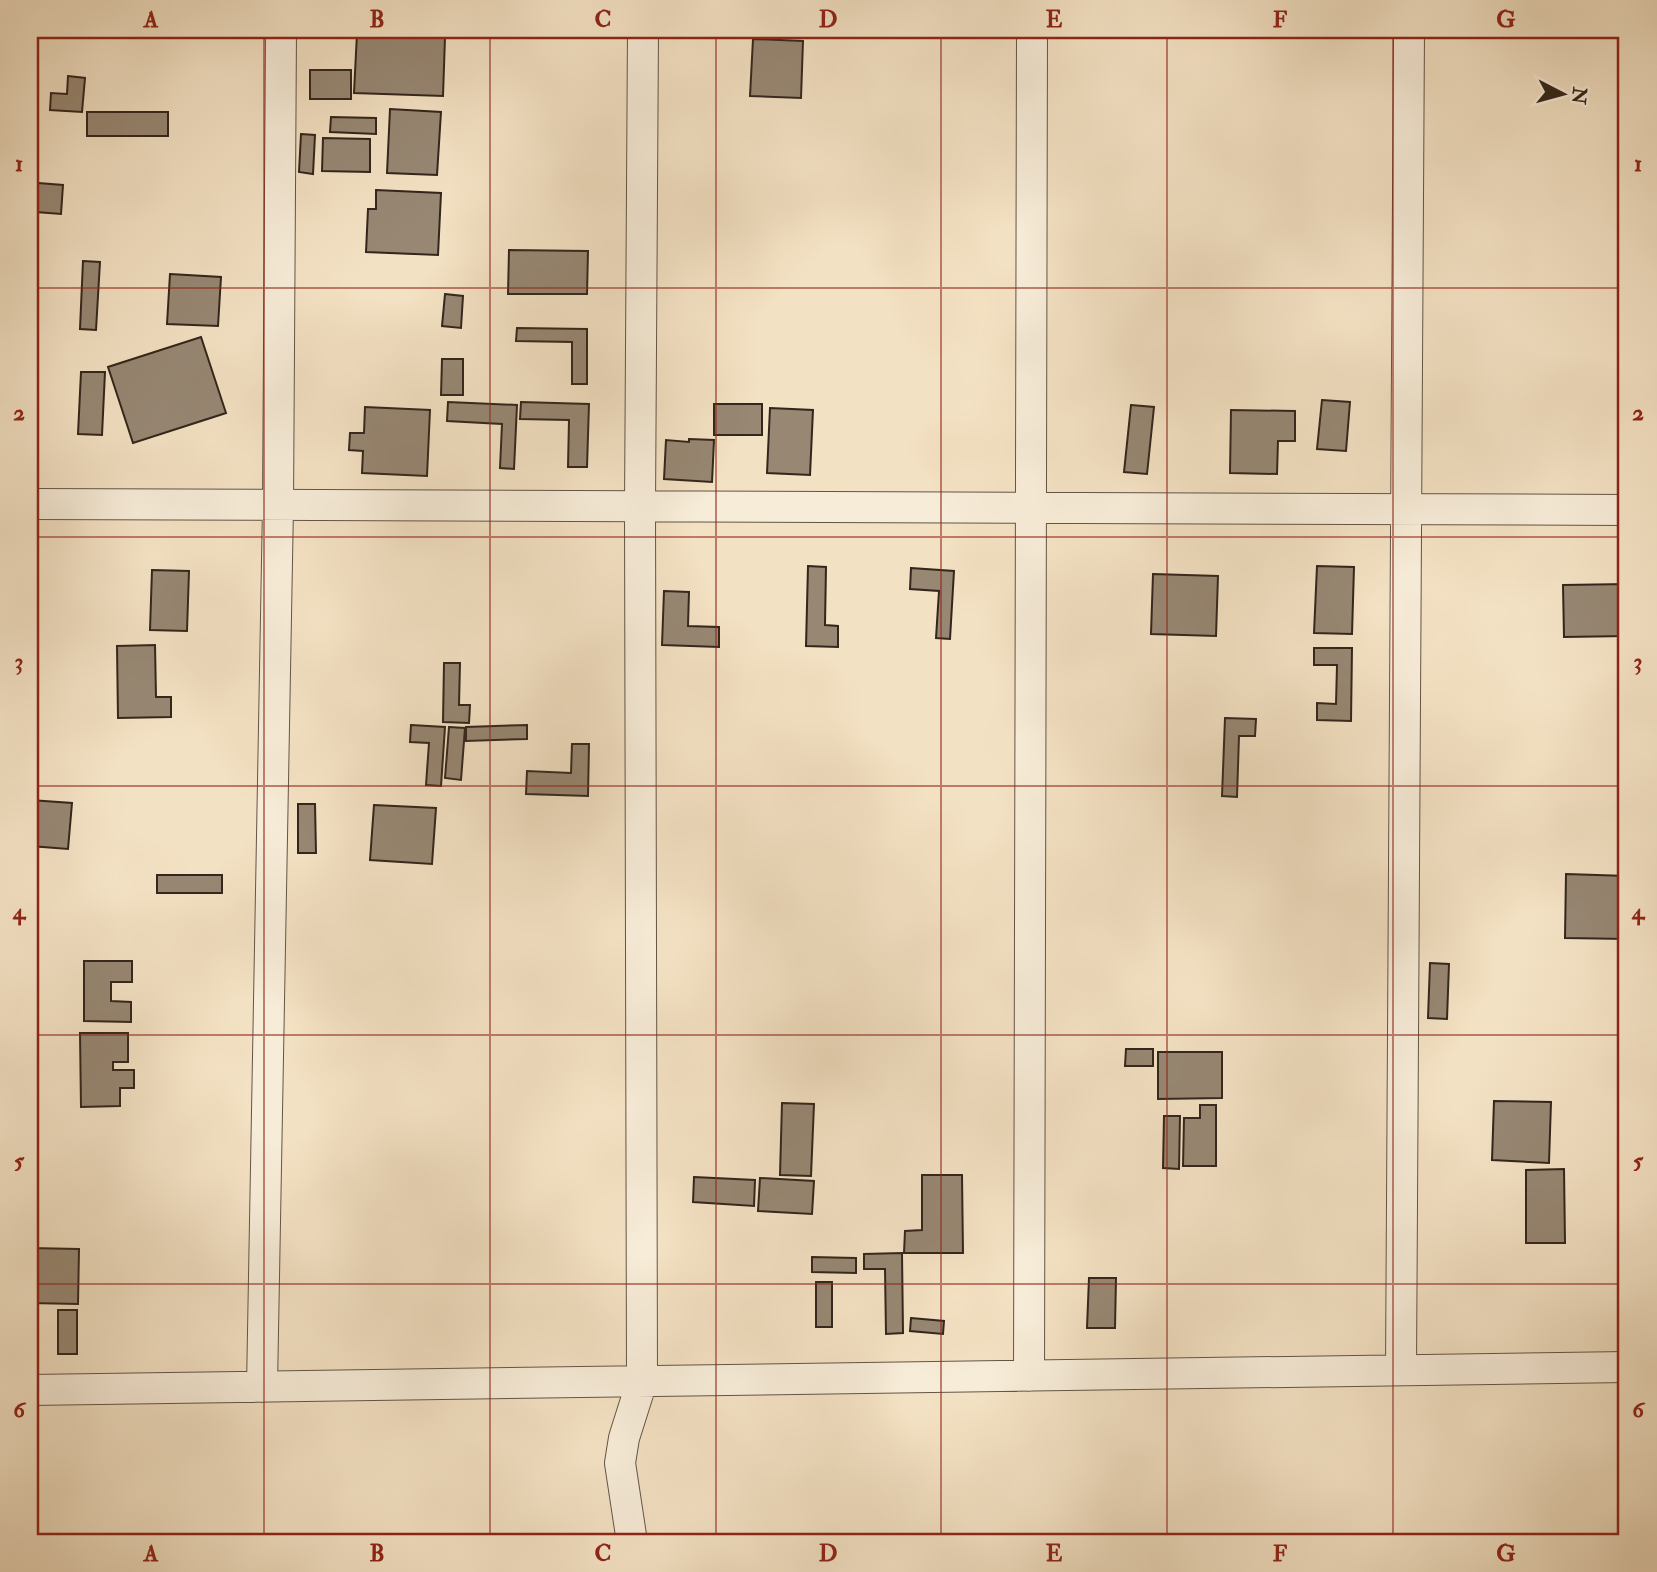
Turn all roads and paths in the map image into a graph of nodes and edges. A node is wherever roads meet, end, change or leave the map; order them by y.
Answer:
1 (281, 30) edge
2 (643, 30) edge
3 (1032, 30) edge
4 (1409, 30) edge
5 (30, 504) edge
6 (278, 506) junction
7 (640, 507) junction
8 (1030, 509) junction
9 (1408, 509) junction
10 (1627, 510) edge
11 (1627, 1367) edge
12 (1401, 1370) junction
13 (1029, 1376) junction
14 (642, 1381) junction
15 (262, 1387) junction
16 (30, 1390) edge
17 (632, 1542) edge

1 - 6 street
2 - 7 street
3 - 8 street
4 - 9 street
5 - 6 street
6 - 7 street
6 - 15 street
7 - 8 street
7 - 14 street
8 - 9 street
8 - 13 street
9 - 10 street
9 - 12 street
11 - 12 street
12 - 13 street
13 - 14 street
14 - 15 street
14 - 17 street
15 - 16 street

